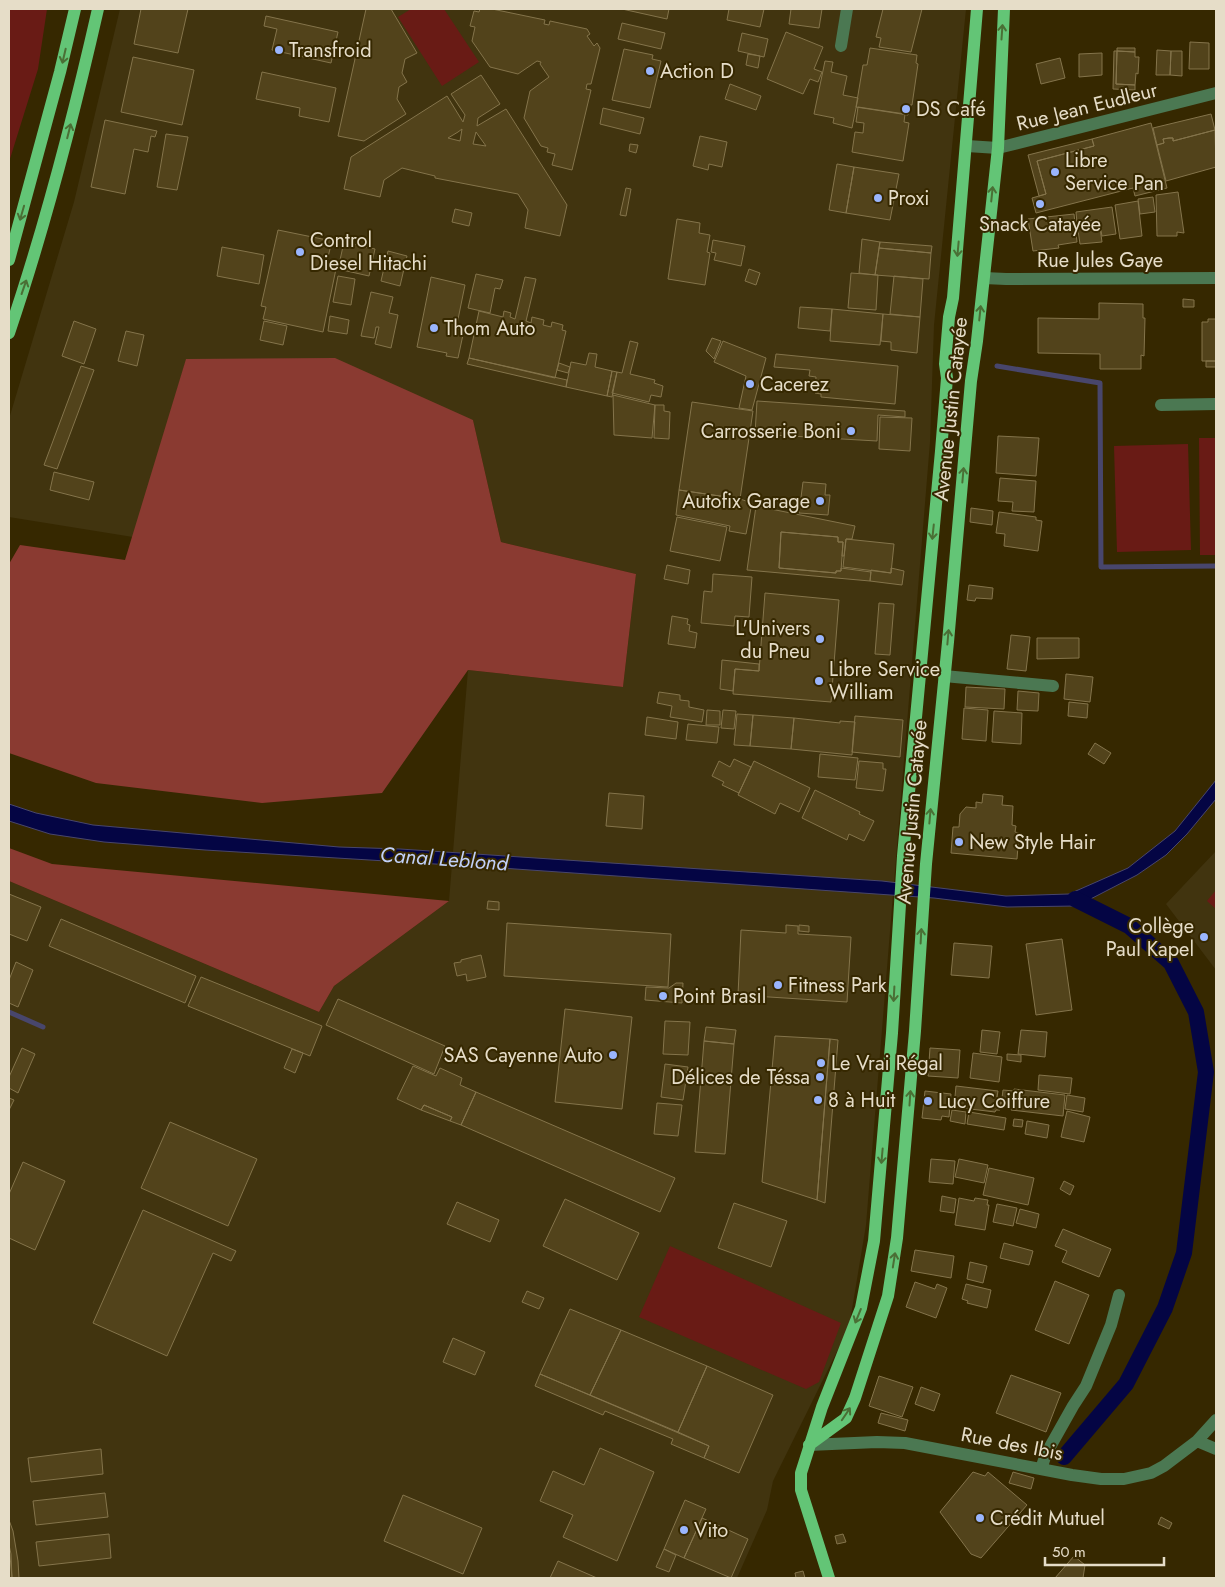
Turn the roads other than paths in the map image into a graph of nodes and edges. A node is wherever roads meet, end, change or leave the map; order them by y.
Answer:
1 (75, 9) edge
2 (98, 9) edge
3 (847, 9) edge
4 (978, 9) edge
5 (1004, 9) edge
6 (841, 46) dead end
7 (1216, 93) edge
8 (967, 146) junction
9 (998, 148) junction
10 (9, 260) edge
11 (984, 278) junction
12 (1216, 278) edge
13 (9, 333) edge
14 (1216, 404) edge
15 (1161, 405) dead end
16 (944, 676) junction
17 (1053, 686) dead end
18 (1120, 1295) dead end
19 (1216, 1420) edge
20 (1197, 1441) junction
21 (810, 1445) junction
22 (1216, 1449) edge
23 (1041, 1469) junction
24 (827, 1577) edge

1 -> 10 main road
13 -> 2 main road
3 - 6 street
4 - 8 main road, Avenue Justin Catayée
9 -> 5 main road, Avenue Justin Catayée
7 - 9 street, Rue Jean Eudleur
8 - 9 street, Rue Jean Eudleur
8 -> 21 main road, Avenue Justin Catayée
11 -> 9 main road, Avenue Justin Catayée
11 - 12 street, Rue Jules Gaye
16 -> 11 main road, Avenue Justin Catayée
14 - 15 street
16 - 17 street
21 -> 16 main road, Avenue Justin Catayée
18 - 23 street
19 - 20 street, Rue des Ibis
20 - 22 street
20 - 23 street, Rue des Ibis
21 - 23 street, Rue des Ibis
21 - 24 main road, Avenue Justin Catayée

